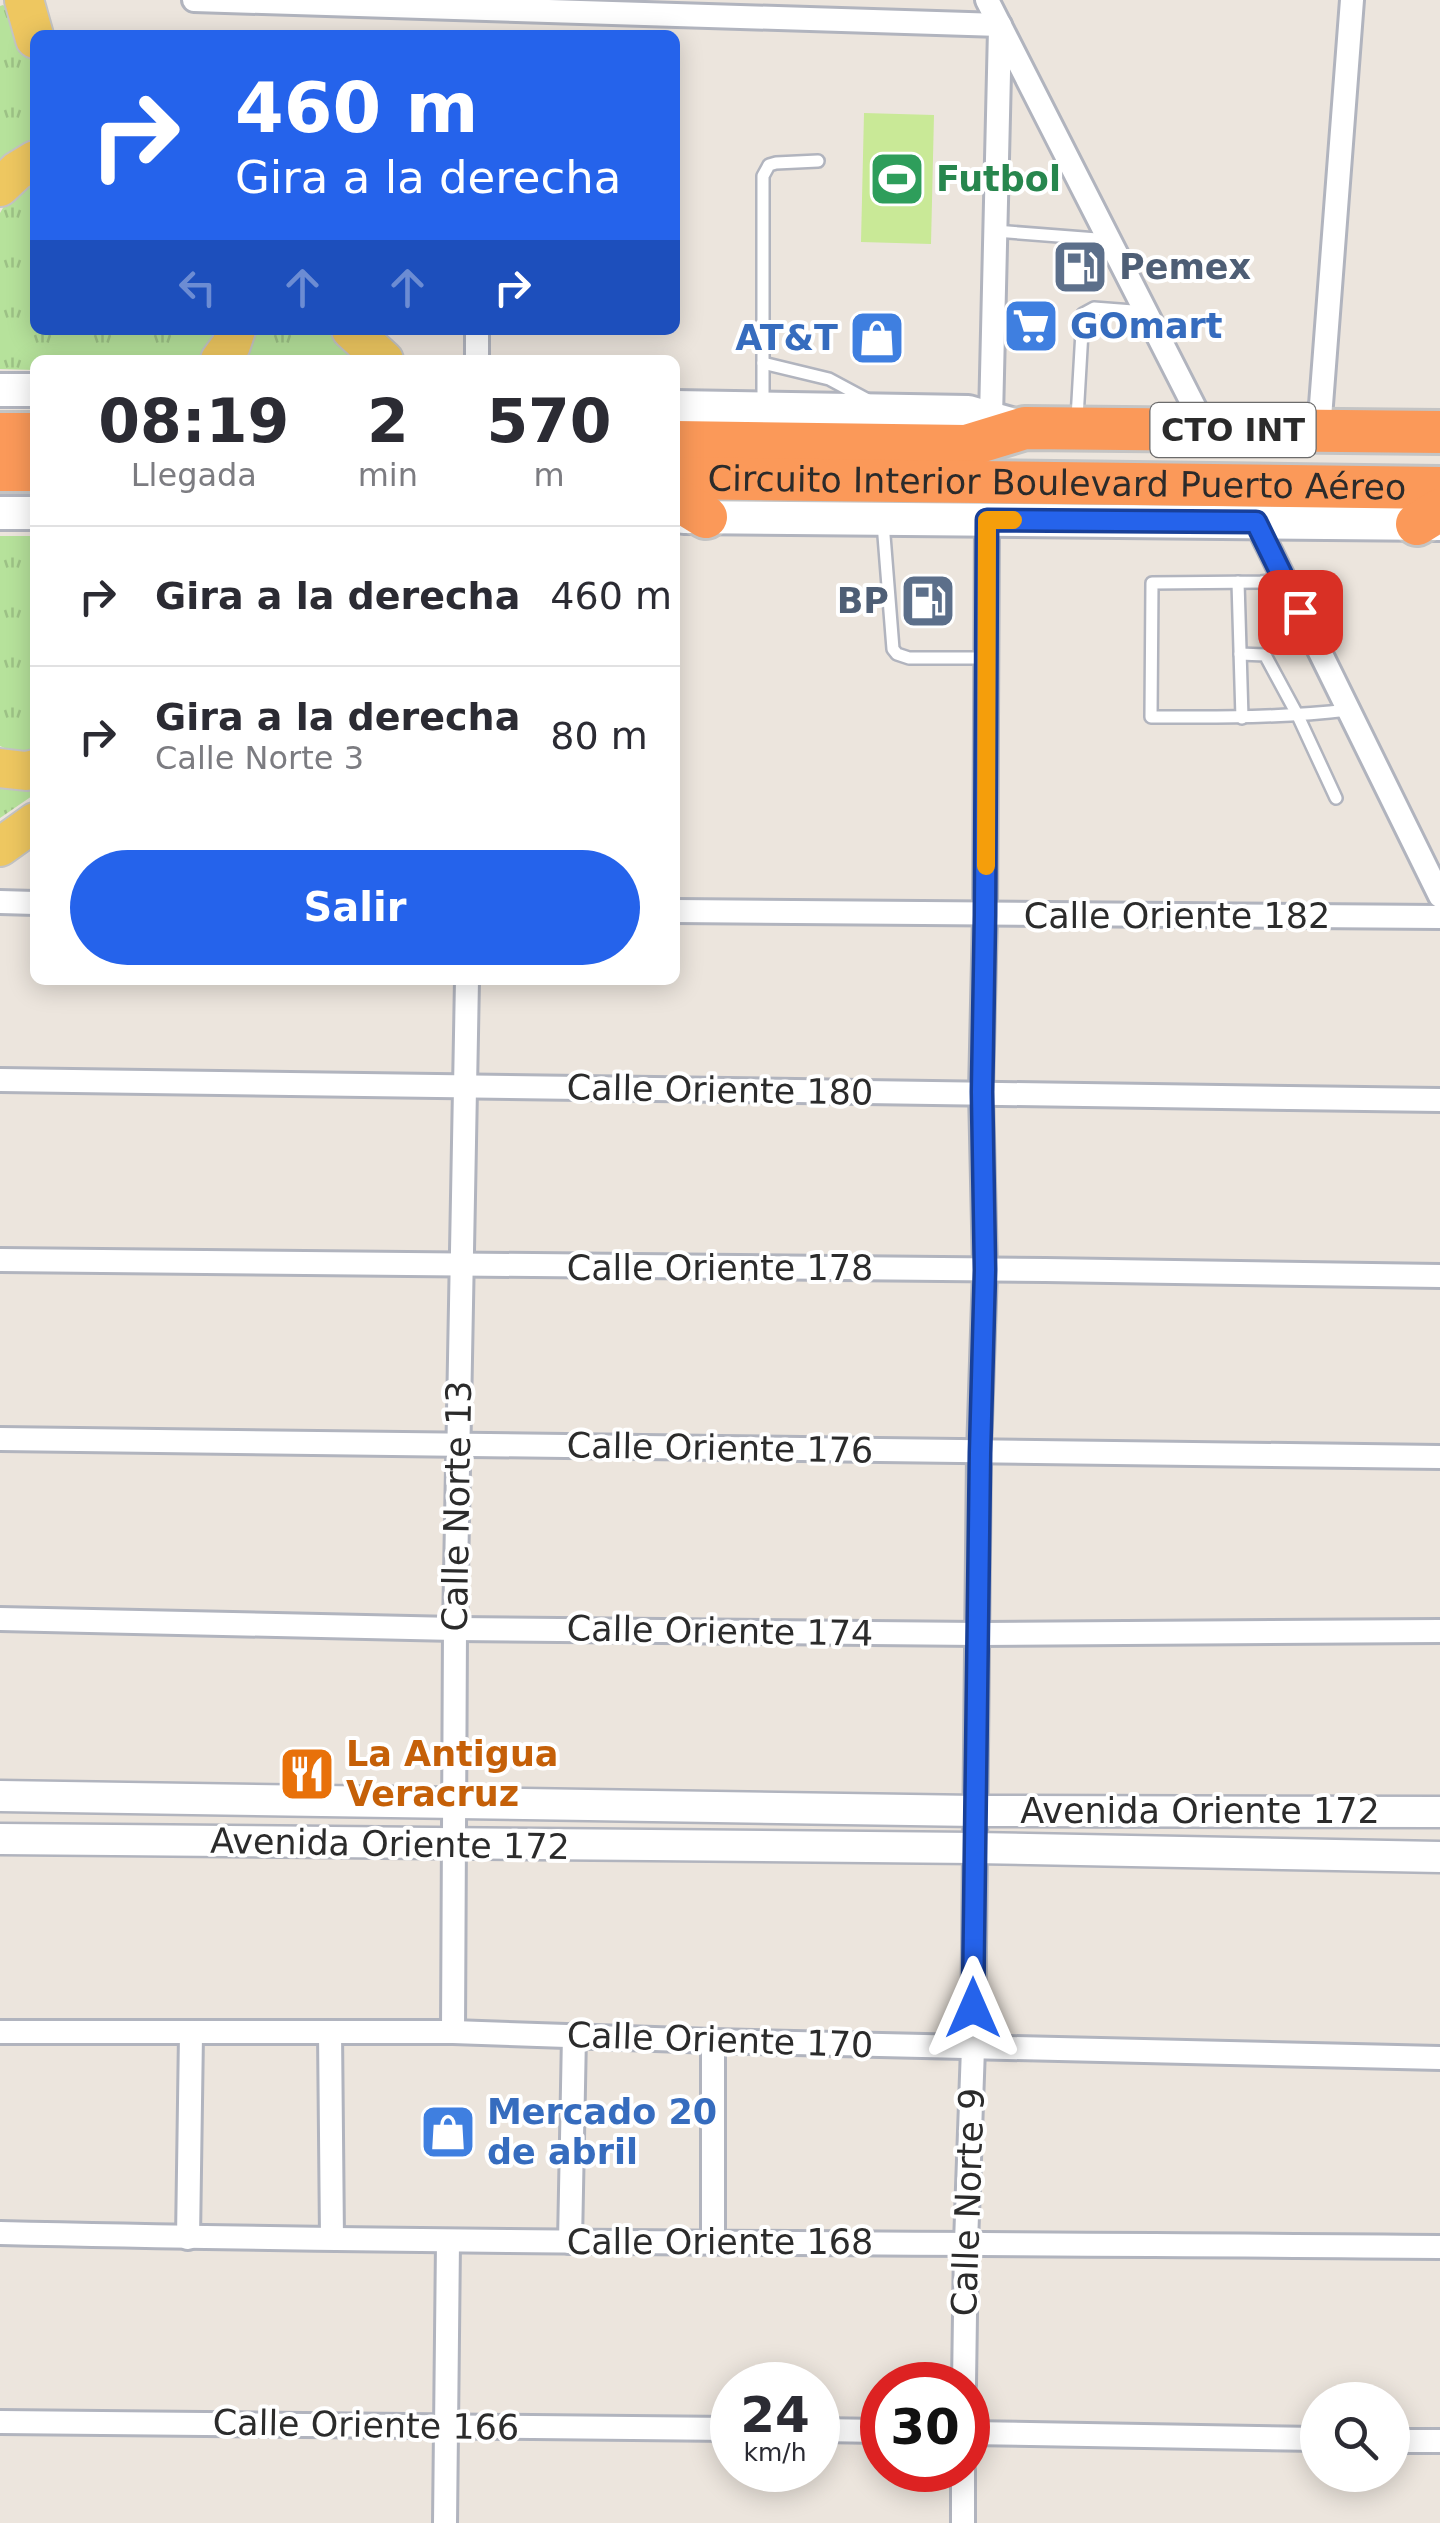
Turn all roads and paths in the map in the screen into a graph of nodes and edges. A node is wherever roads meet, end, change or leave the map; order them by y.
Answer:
1 (24, 0) edge
2 (194, 0) edge
3 (987, 0) edge
4 (1352, 0) edge
5 (480, 10) junction
6 (1000, 25) junction
7 (33, 30) edge
8 (479, 30) edge
9 (818, 161) dead end
10 (30, 163) edge
11 (0, 187) edge
12 (995, 231) junction
13 (1110, 240) junction
14 (1146, 312) junction
15 (356, 335) edge
16 (378, 355) edge
17 (763, 363) junction
18 (0, 390) edge
19 (30, 390) edge
20 (680, 407) edge
21 (763, 408) junction
22 (886, 410) junction
23 (1008, 424) junction
24 (1076, 429) junction
25 (1206, 430) junction
26 (1319, 431) junction
27 (1440, 432) edge
28 (0, 434) edge
29 (30, 434) edge
30 (680, 442) edge
31 (0, 470) edge
32 (30, 470) edge
33 (680, 478) edge
34 (1440, 488) edge
35 (685, 511) edge
36 (0, 513) edge
37 (30, 513) edge
38 (882, 519) junction
39 (1432, 519) edge
40 (987, 520) junction
41 (1256, 522) junction
42 (1284, 579) junction
43 (1238, 582) junction
44 (1240, 654) junction
45 (986, 658) junction
46 (1348, 710) junction
47 (1298, 716) junction
48 (1242, 718) junction
49 (0, 768) edge
50 (30, 770) edge
51 (1336, 798) dead end
52 (30, 826) edge
53 (0, 847) edge
54 (1440, 896) edge
55 (0, 902) edge
56 (30, 903) edge
57 (680, 910) edge
58 (985, 915) junction
59 (1440, 916) edge
60 (466, 985) edge
61 (0, 1080) edge
62 (463, 1088) junction
63 (982, 1092) junction
64 (1440, 1100) edge
65 (0, 1260) edge
66 (460, 1266) junction
67 (985, 1270) junction
68 (1440, 1276) edge
69 (0, 1440) edge
70 (459, 1442) junction
71 (980, 1453) junction
72 (1440, 1456) edge
73 (0, 1619) edge
74 (455, 1629) junction
75 (1440, 1631) edge
76 (979, 1634) junction
77 (0, 1796) edge
78 (454, 1801) junction
79 (976, 1811) junction
80 (1440, 1812) edge
81 (0, 1839) edge
82 (455, 1845) junction
83 (974, 1848) junction
84 (1440, 1856) edge
85 (0, 2032) edge
86 (330, 2032) junction
87 (453, 2032) junction
88 (192, 2034) junction
89 (574, 2035) junction
90 (713, 2041) junction
91 (973, 2048) junction
92 (1440, 2058) edge
93 (0, 2234) edge
94 (188, 2238) junction
95 (332, 2238) junction
96 (712, 2241) junction
97 (448, 2242) junction
98 (570, 2242) junction
99 (966, 2243) junction
100 (1440, 2247) edge
101 (964, 2362) edge
102 (0, 2422) edge
103 (447, 2425) junction
104 (710, 2429) edge
105 (990, 2433) edge
106 (1300, 2439) edge
107 (1410, 2441) edge
108 (1440, 2442) edge
109 (963, 2492) edge
110 (444, 2523) edge
111 (963, 2523) edge

1 - 7 main road
2 - 5 street
3 - 6 street
4 - 26 street
5 - 6 street
5 - 8 street
6 - 12 street
6 - 13 street
9 - 17 lane
10 - 11 main road
12 - 13 lane
12 - 23 street
13 - 14 street
14 - 24 lane
14 - 25 street
15 - 16 main road
17 - 21 lane
17 - 22 lane
18 - 19 main road
20 - 21 main road, CTO INT
21 - 22 main road, CTO INT
22 - 23 main road, CTO INT
23 - 24 highway, CTO INT
23 - 30 highway, Circuito Interior Boulevard Puerto Aéreo / CTO INT
24 - 25 highway, CTO INT
25 - 26 highway, CTO INT
26 - 27 highway, CTO INT
28 - 29 highway
31 - 32 highway
33 - 34 highway, Circuito Interior Boulevard Puerto Aéreo / CTO INT
35 - 38 main road
36 - 37 main road
38 - 40 main road
38 - 45 lane
39 - 41 main road
40 - 41 main road
40 - 45 street, Calle Norte 9
41 - 42 street
42 - 43 lane
42 - 46 street
43 - 44 lane
43 - 48 lane
44 - 47 lane
44 - 48 lane
45 - 58 street, Calle Norte 9
46 - 47 lane
46 - 54 street
47 - 48 lane
47 - 51 lane
49 - 50 main road
52 - 53 main road
55 - 56 street
57 - 58 street, Calle Oriente 182
58 - 59 street, Calle Oriente 182
58 - 63 street, Calle Norte 9
60 - 62 street, Calle Norte 13
61 - 62 street, Calle Oriente 180
62 - 63 street, Calle Oriente 180
62 - 66 street, Calle Norte 13
63 - 64 street, Calle Oriente 180
63 - 67 street, Calle Norte 9
65 - 66 street, Calle Oriente 178
66 - 67 street, Calle Oriente 178
66 - 70 street, Calle Norte 13
67 - 68 street, Calle Oriente 178
67 - 71 street, Calle Norte 9
69 - 70 street, Calle Oriente 176
70 - 71 street, Calle Oriente 176
70 - 74 street, Calle Norte 13
71 - 72 street, Calle Oriente 176
71 - 76 street, Calle Norte 9
73 - 74 street, Calle Oriente 174
74 - 76 street, Calle Oriente 174
74 - 78 street, Calle Norte 13
75 - 76 street, Calle Oriente 174
76 - 79 street, Calle Norte 9
77 - 78 street, Avenida Oriente 172
78 - 79 street, Avenida Oriente 172
78 - 82 street, Calle Norte 13
79 - 80 street, Avenida Oriente 172
79 - 83 street, Calle Norte 9
81 - 82 street, Avenida Oriente 172
82 - 83 street, Avenida Oriente 172
82 - 87 street, Calle Norte 13
83 - 84 street, Avenida Oriente 172
83 - 91 street, Calle Norte 9
85 - 88 street, Calle Oriente 170
86 - 87 street, Calle Oriente 170
86 - 88 street, Calle Oriente 170
86 - 95 street
87 - 89 street, Calle Oriente 170
88 - 94 street
89 - 90 street, Calle Oriente 170
89 - 98 street
90 - 91 street, Calle Oriente 170
90 - 96 street
91 - 92 street, Calle Oriente 170
91 - 99 street, Calle Norte 9
93 - 94 street, Calle Oriente 168
94 - 95 street, Calle Oriente 168
95 - 97 street, Calle Oriente 168
96 - 98 street, Calle Oriente 168
96 - 99 street, Calle Oriente 168
97 - 98 street, Calle Oriente 168
97 - 103 street
99 - 100 street, Calle Oriente 168
99 - 101 street, Calle Norte 9
102 - 103 street, Calle Oriente 166
103 - 104 street, Calle Oriente 166
103 - 110 street
105 - 106 street
107 - 108 street
109 - 111 street

